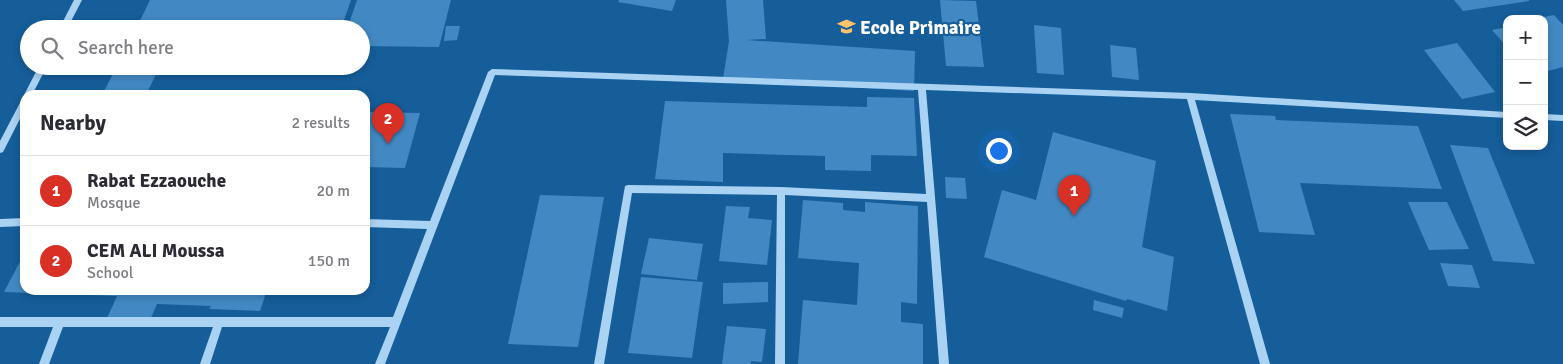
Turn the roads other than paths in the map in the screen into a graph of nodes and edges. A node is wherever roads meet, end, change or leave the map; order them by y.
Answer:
1 (78, 0) edge
2 (68, 20) edge
3 (38, 75) edge
4 (922, 87) junction
5 (31, 90) edge
6 (1190, 96) junction
7 (20, 111) edge
8 (1503, 114) edge
9 (1548, 117) edge
10 (1563, 118) edge
11 (0, 149) edge
12 (781, 191) junction
13 (931, 198) junction
14 (20, 222) edge
15 (0, 223) edge
16 (370, 223) edge
17 (434, 224) junction
18 (0, 322) edge
19 (60, 322) junction
20 (219, 322) junction
21 (396, 322) junction
22 (44, 364) edge
23 (205, 364) edge
24 (380, 364) edge
25 (599, 364) edge
26 (780, 364) edge
27 (944, 364) edge
28 (1265, 364) edge

1 - 2 street
3 - 5 street
4 - 6 street
4 - 13 street
4 - 17 street
6 - 8 street
6 - 28 street
7 - 11 street
9 - 10 street
12 - 13 street
12 - 25 street
12 - 26 street
13 - 27 street
14 - 15 street
16 - 17 street
17 - 21 street
18 - 19 street
19 - 20 street
19 - 22 street
20 - 21 street
20 - 23 street
21 - 24 street

